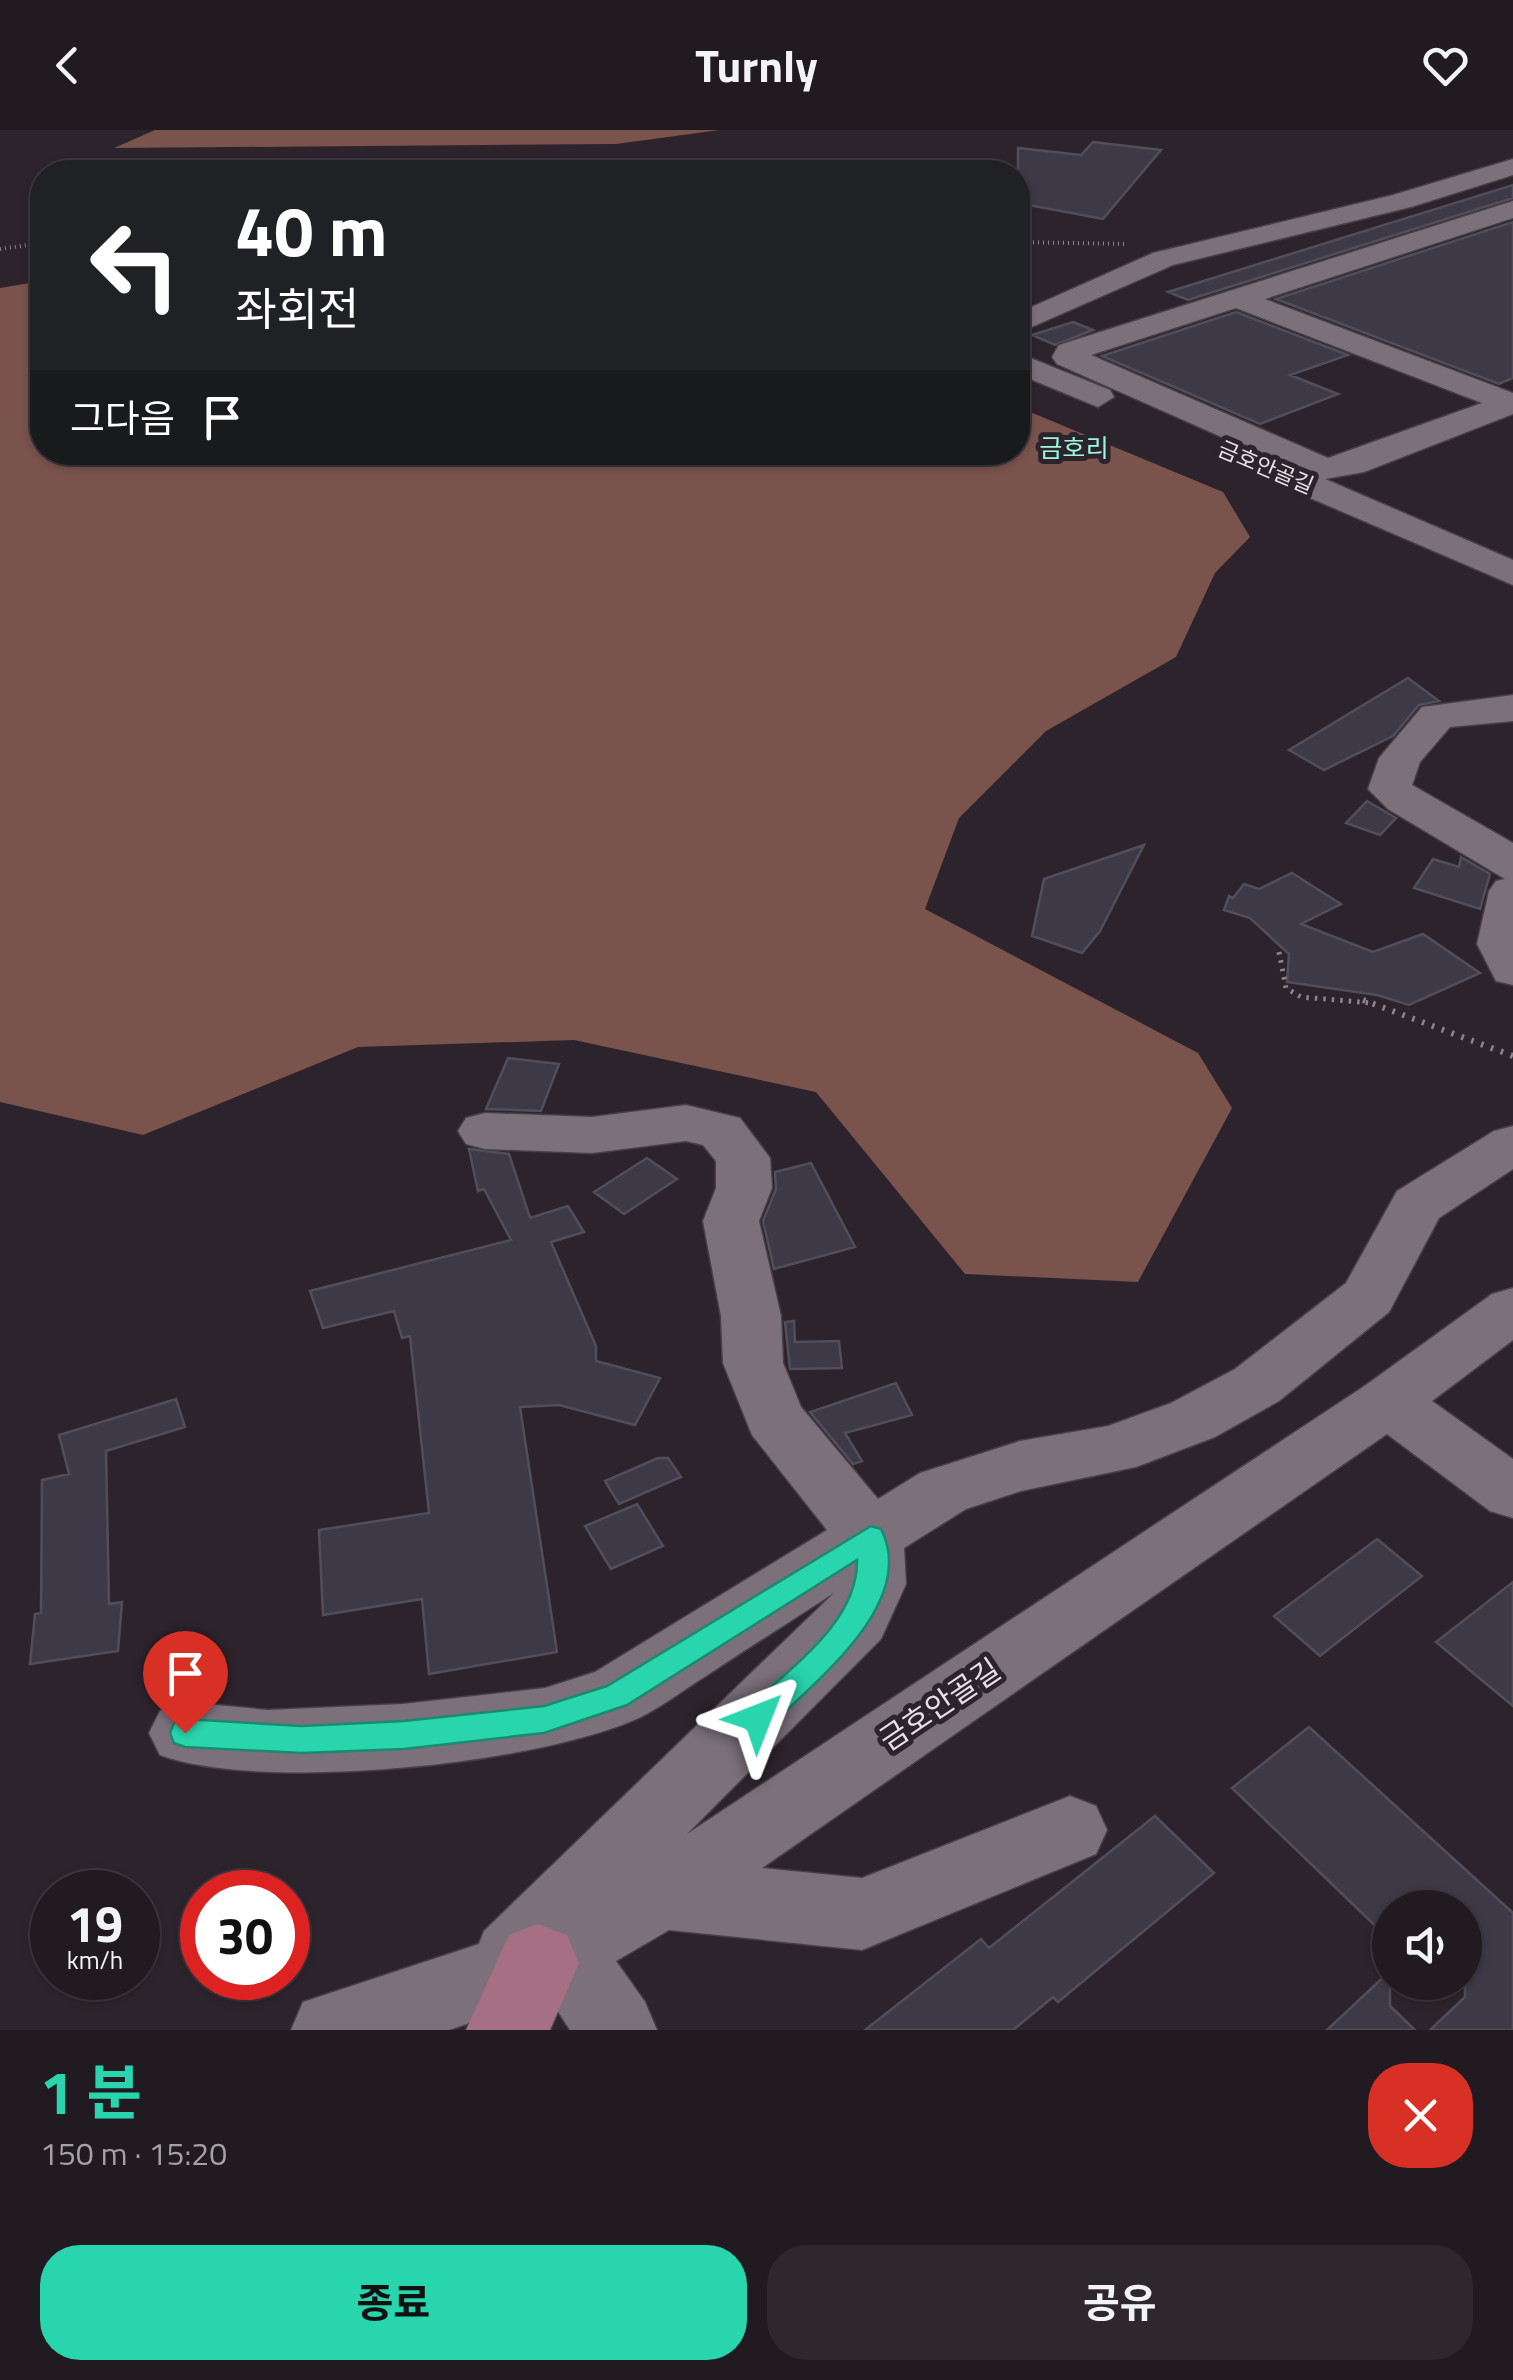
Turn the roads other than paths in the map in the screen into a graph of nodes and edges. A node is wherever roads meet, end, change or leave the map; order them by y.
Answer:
1 (1513, 167) edge
2 (1513, 209) edge
3 (1236, 298) junction
4 (1030, 319) edge
5 (1030, 368) edge
6 (1513, 403) edge
7 (1513, 532) edge
8 (1466, 554) junction
9 (1513, 574) edge
10 (1513, 708) edge
11 (1513, 866) edge
12 (1513, 891) edge
13 (1513, 970) edge
14 (484, 1130) dead end
15 (1513, 1144) edge
16 (1513, 1309) edge
17 (1388, 1402) junction
18 (1513, 1493) edge
19 (871, 1537) junction
20 (185, 1733) dead end
21 (1070, 1830) dead end
22 (662, 1894) junction
23 (524, 1980) edge
24 (330, 2030) edge
25 (617, 2030) edge

1 - 4 street
2 - 3 street
3 - 6 street
3 - 6 street
5 - 8 street, 금호안골길
7 - 8 street
8 - 9 street, 금호안골길
10 - 11 street
12 - 13 street
14 - 19 street
15 - 19 street
16 - 17 street, 금호안골길
17 - 18 street
17 - 22 street, 금호안골길
19 - 20 street
19 - 23 street
21 - 22 street
22 - 23 street, 금호안골길
23 - 24 street, 금호안골길
23 - 25 street

